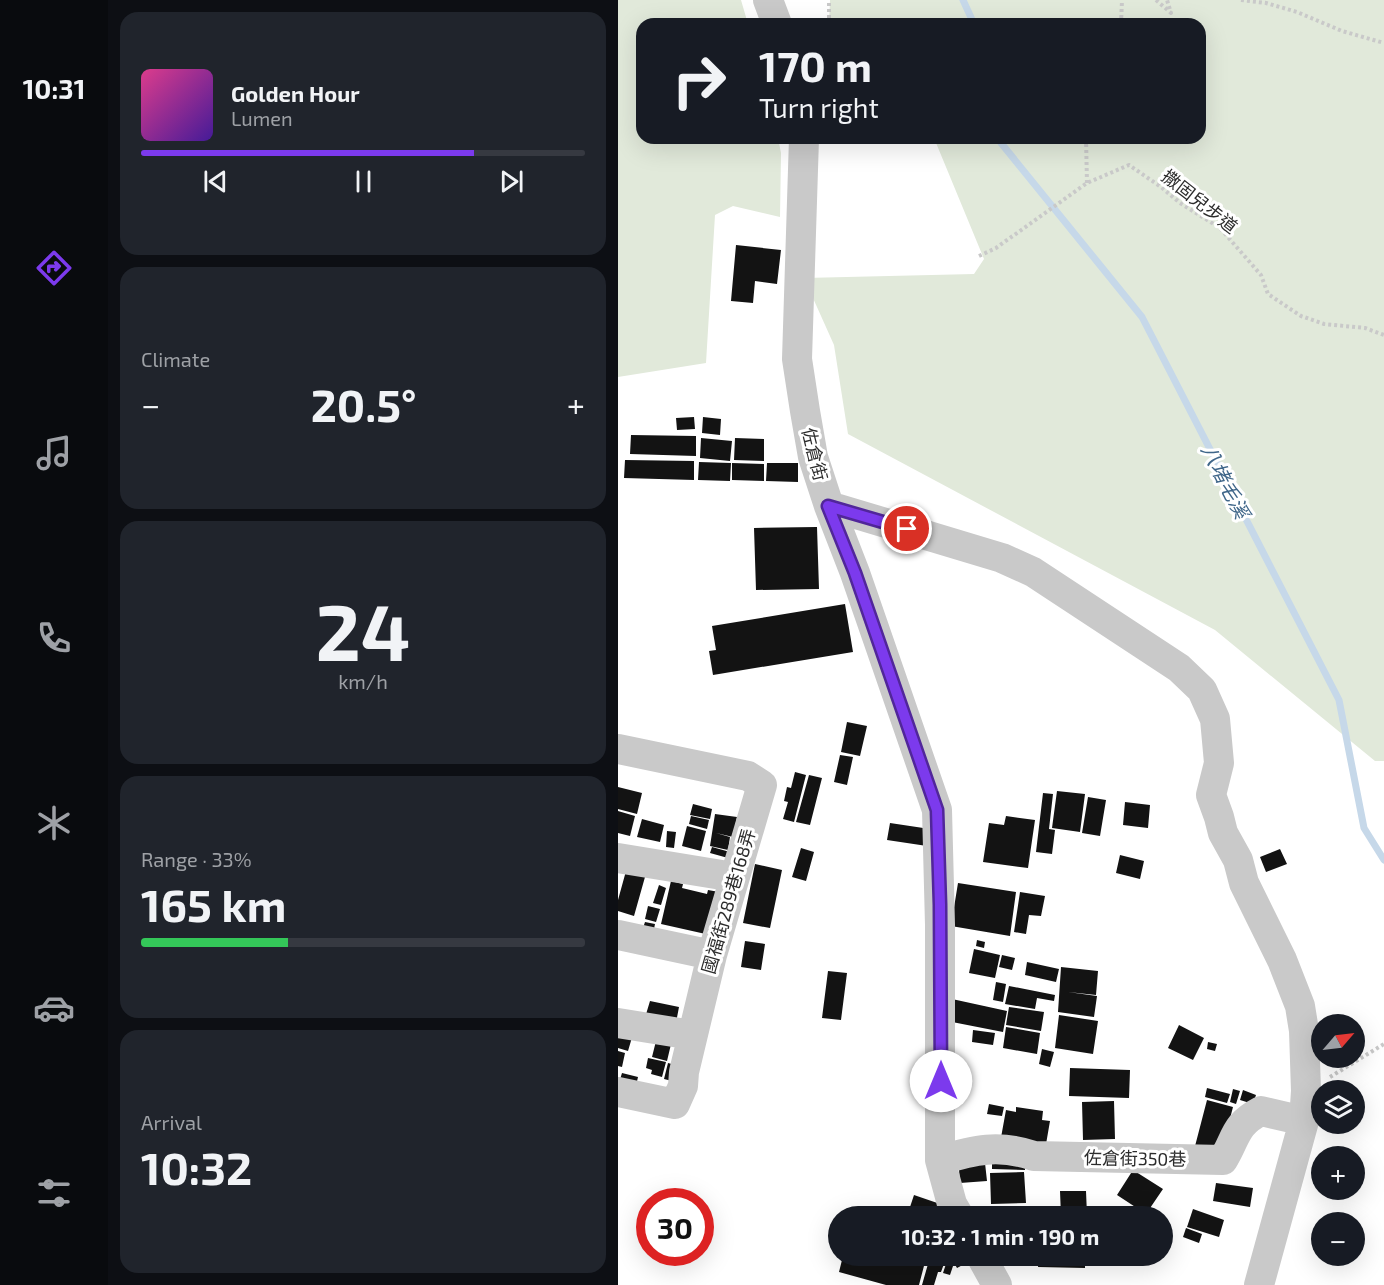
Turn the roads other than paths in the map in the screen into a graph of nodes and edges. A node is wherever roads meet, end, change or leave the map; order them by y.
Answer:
1 (768, 0) edge
2 (775, 18) edge
3 (804, 144) edge
4 (828, 506) junction
5 (618, 749) edge
6 (618, 858) edge
7 (734, 877) junction
8 (618, 935) edge
9 (712, 955) junction
10 (618, 1023) edge
11 (692, 1035) junction
12 (618, 1092) edge
13 (1304, 1121) junction
14 (940, 1160) junction
15 (953, 1206) edge
16 (987, 1266) edge
17 (997, 1285) edge
18 (1259, 1285) edge

1 - 2 street
3 - 4 street, 佐倉街
4 - 13 street
4 - 14 street, 佐倉街
5 - 7 street, 國福街289巷168弄
6 - 7 street
7 - 9 street, 國福街289巷168弄
8 - 9 street
9 - 11 street, 國福街289巷168弄
10 - 11 street
11 - 12 street, 國福街289巷168弄
13 - 14 street, 佐倉街350巷
13 - 18 street
14 - 15 street, 佐倉街
16 - 17 street

